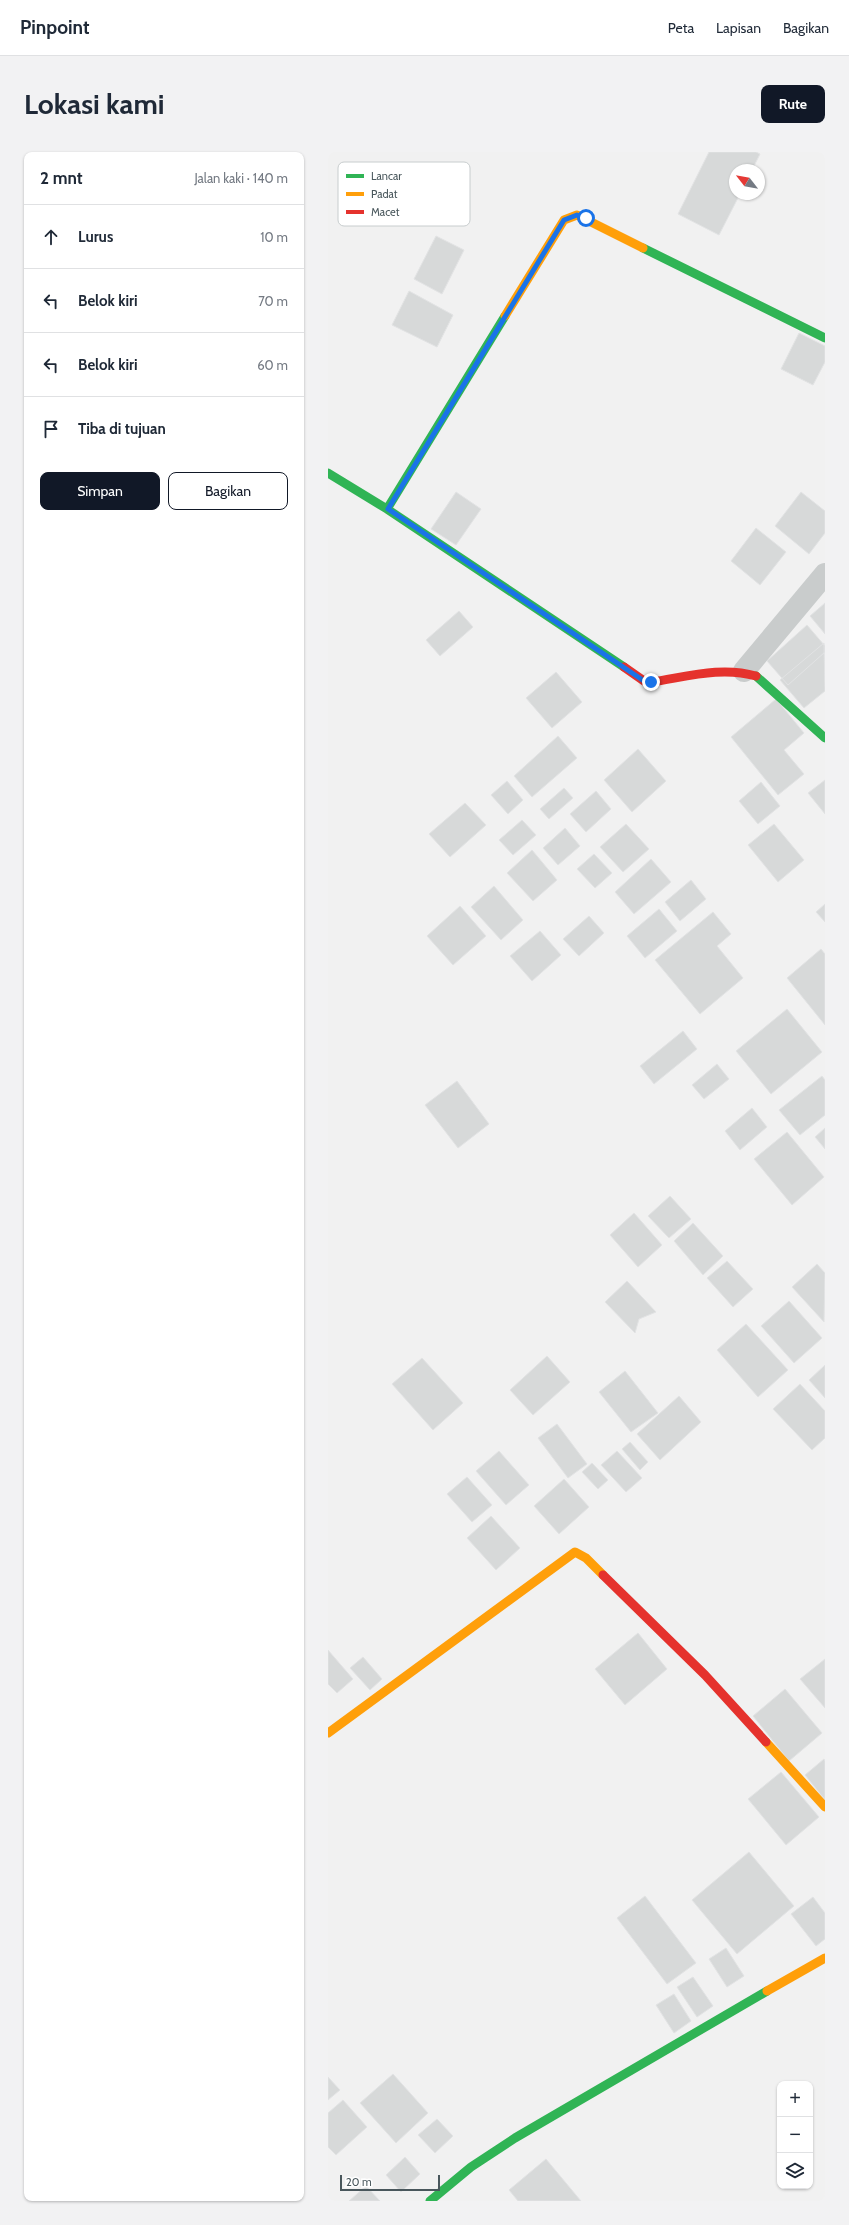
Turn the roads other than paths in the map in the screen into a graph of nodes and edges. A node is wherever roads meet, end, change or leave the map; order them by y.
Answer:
1 (825, 338) edge
2 (328, 473) edge
3 (388, 509) junction
4 (825, 574) edge
5 (744, 671) junction
6 (825, 738) edge
7 (328, 1733) edge
8 (825, 1807) edge
9 (825, 1958) edge
10 (430, 2201) edge

1 - 3 street
2 - 3 street
3 - 5 street
4 - 5 street
5 - 6 street
7 - 8 street
9 - 10 street

